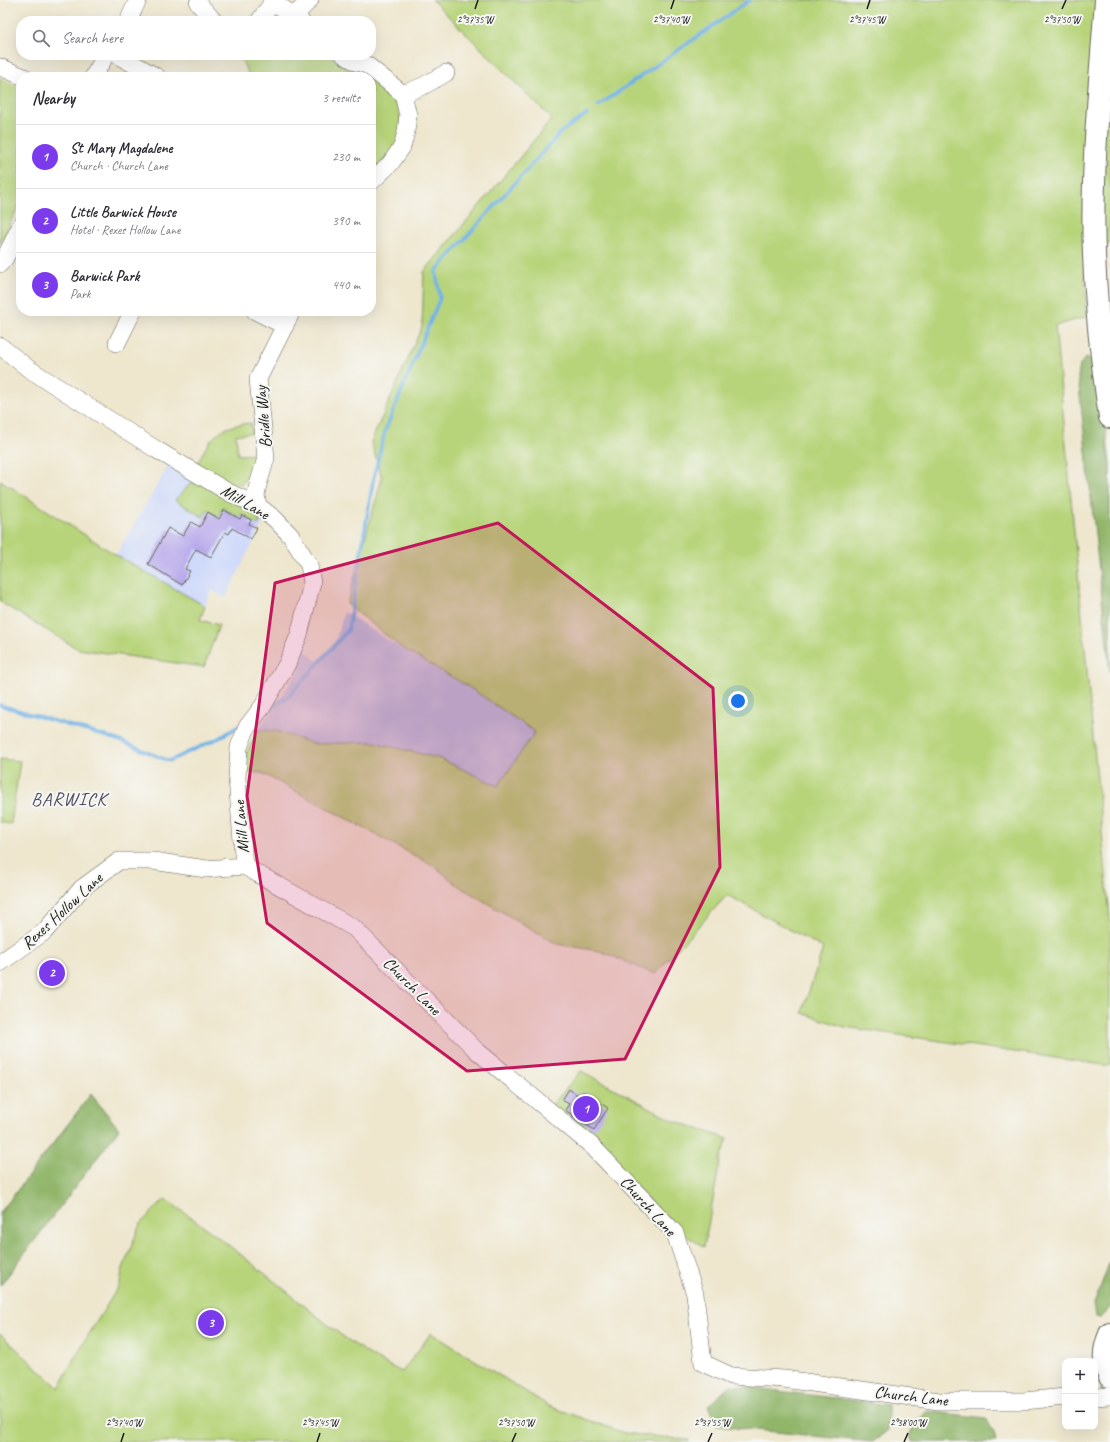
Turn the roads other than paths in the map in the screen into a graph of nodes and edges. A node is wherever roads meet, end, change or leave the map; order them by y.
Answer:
1 (138, 0) edge
2 (310, 0) edge
3 (1106, 0) edge
4 (272, 1) edge
5 (198, 3) dead end
6 (130, 16) edge
7 (210, 16) edge
8 (262, 16) edge
9 (295, 16) edge
10 (299, 16) edge
11 (103, 60) edge
12 (126, 60) edge
13 (353, 60) edge
14 (0, 67) edge
15 (96, 72) edge
16 (148, 72) edge
17 (376, 72) edge
18 (376, 72) edge
19 (446, 72) dead end
20 (16, 74) edge
21 (403, 94) junction
22 (376, 177) edge
23 (16, 238) edge
24 (0, 264) edge
25 (130, 316) edge
26 (264, 316) edge
27 (290, 316) edge
28 (285, 326) junction
29 (117, 343) dead end
30 (0, 346) edge
31 (1110, 417) edge
32 (258, 506) junction
33 (244, 866) junction
34 (0, 963) edge
35 (1110, 1334) edge
36 (1100, 1360) edge
37 (1110, 1377) edge
38 (1062, 1395) edge
39 (1110, 1396) edge
40 (1098, 1397) edge

1 - 6 street
2 - 10 street
3 - 31 highway
4 - 8 street
4 - 9 street
5 - 7 street
11 - 15 street
12 - 16 street
13 - 17 street
14 - 20 street
18 - 21 street
19 - 21 street
21 - 22 street
23 - 24 street
25 - 29 street
26 - 28 street
27 - 28 street, Bridle Way
28 - 32 street, Bridle Way
30 - 32 street, Mill Lane
32 - 33 street, Mill Lane
33 - 34 street, Rexes Hollow Lane
33 - 38 street, Church Lane
35 - 36 highway
36 - 37 highway
39 - 40 street

